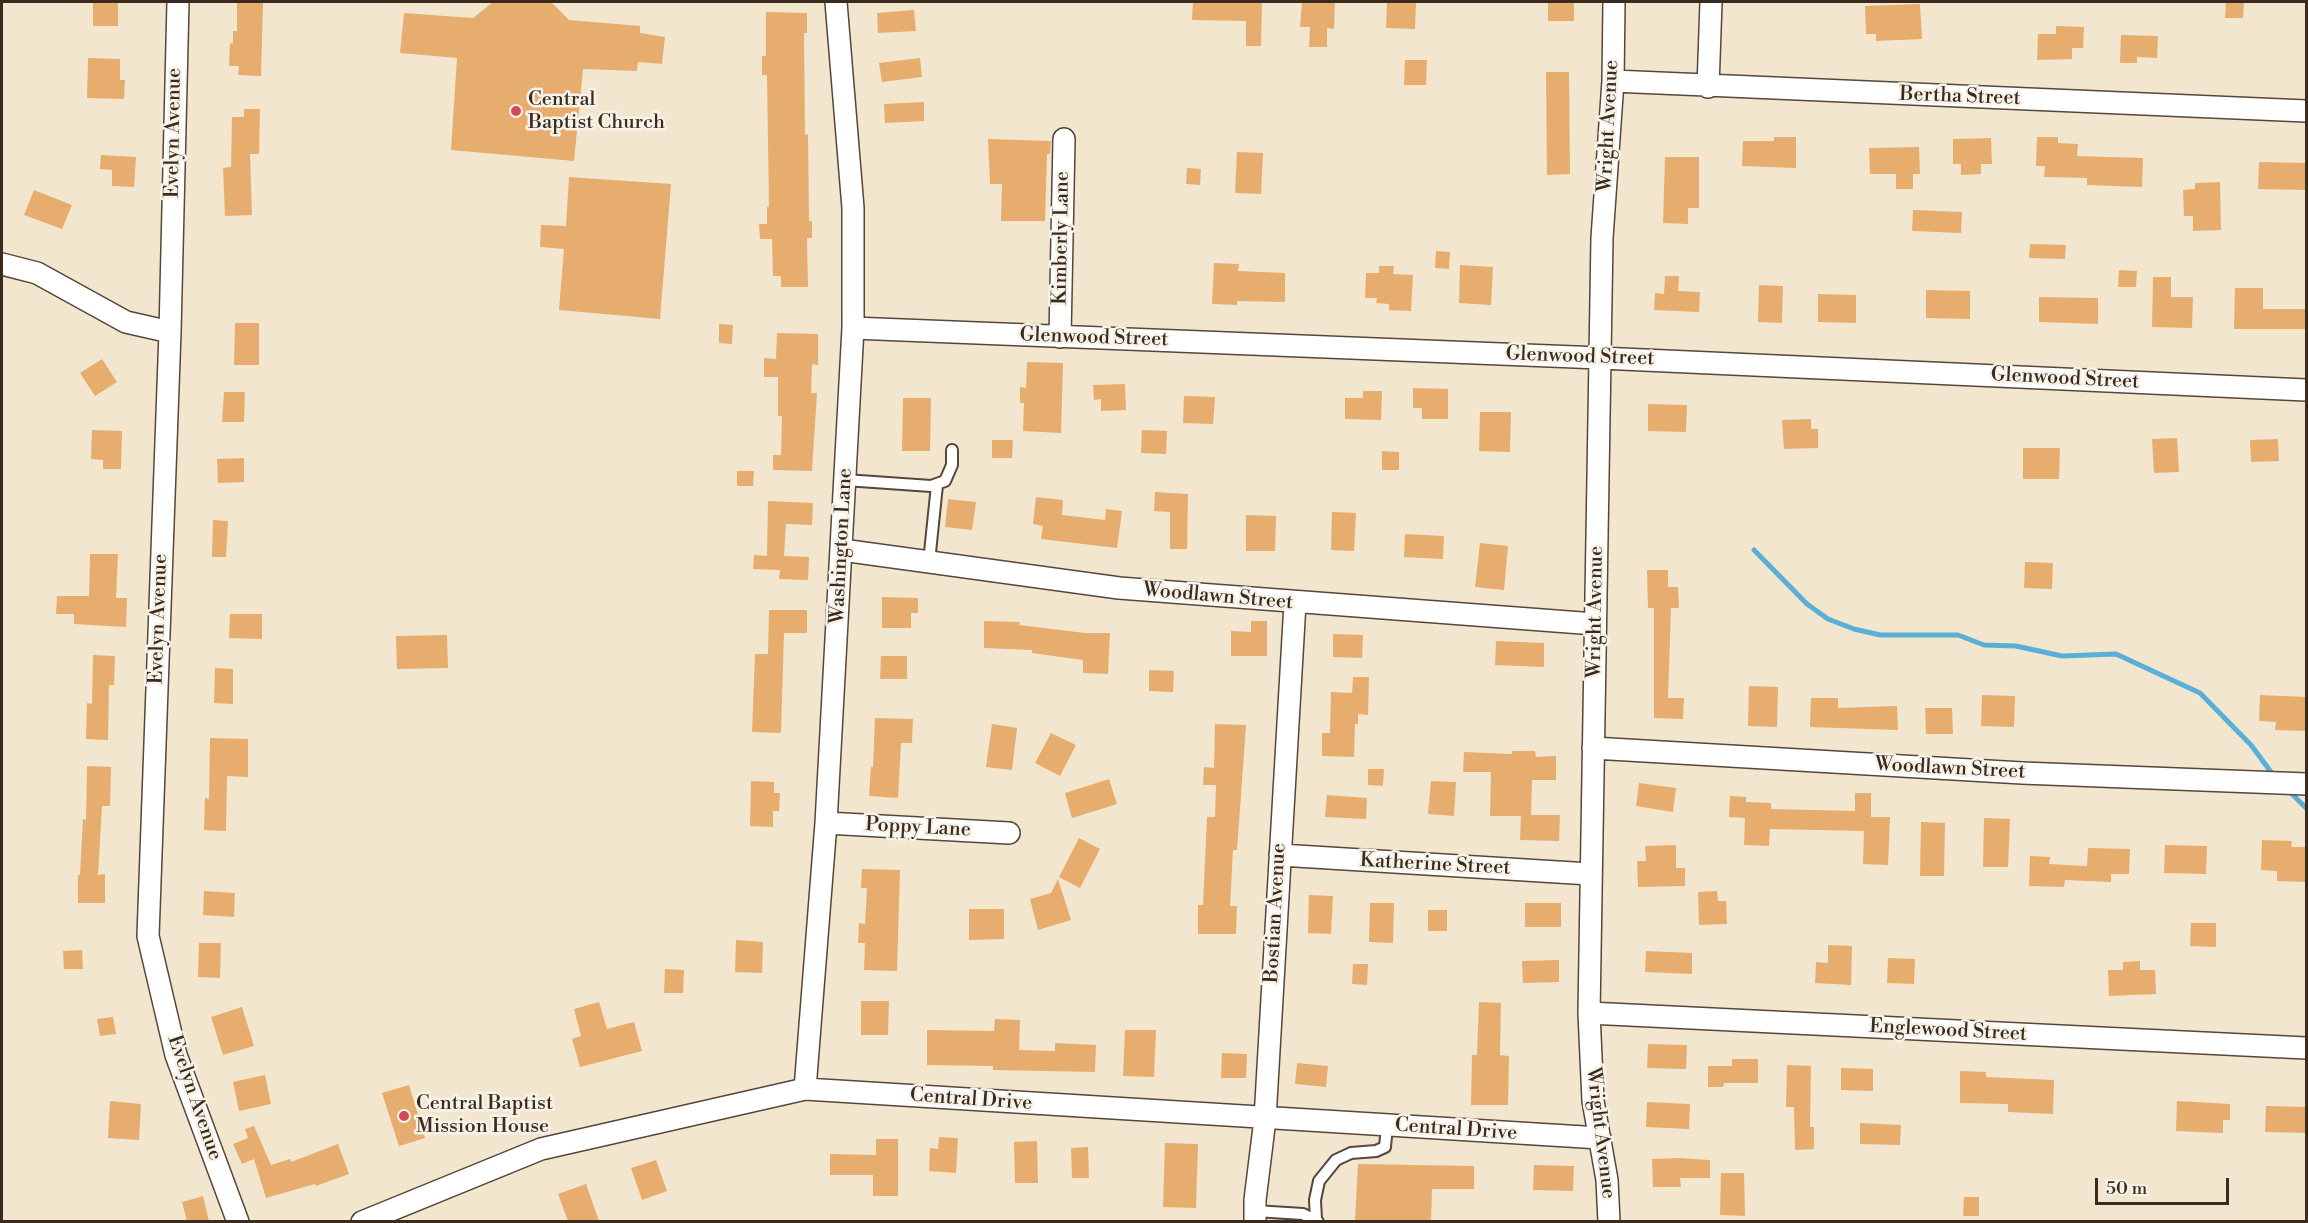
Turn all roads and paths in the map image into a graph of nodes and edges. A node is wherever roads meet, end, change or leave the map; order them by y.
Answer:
1 (178, 2) edge
2 (836, 2) edge
3 (1614, 2) edge
4 (1711, 2) edge
5 (1613, 81) junction
6 (1708, 87) junction
7 (2307, 111) edge
8 (1064, 140) dead end
9 (2, 264) edge
10 (853, 328) junction
11 (170, 332) junction
12 (1060, 337) junction
13 (1600, 358) junction
14 (2307, 390) edge
15 (952, 450) dead end
16 (845, 480) junction
17 (937, 484) junction
18 (842, 550) junction
19 (929, 562) junction
20 (1295, 603) junction
21 (1595, 624) junction
22 (1593, 748) junction
23 (2307, 784) edge
24 (826, 823) junction
25 (1009, 833) dead end
26 (1280, 855) junction
27 (1590, 874) junction
28 (1589, 1013) junction
29 (2307, 1048) edge
30 (806, 1089) junction
31 (1265, 1119) junction
32 (1387, 1126) junction
33 (1600, 1138) junction
34 (1255, 1216) edge
35 (1317, 1220) edge
36 (238, 1221) edge
37 (362, 1221) edge
38 (1609, 1221) edge

1 - 11 street, Evelyn Avenue
2 - 10 street, Washington Lane
3 - 5 street, Wright Avenue
4 - 6 street
5 - 6 street, Bertha Street
5 - 13 street, Wright Avenue
6 - 7 street, Bertha Street
8 - 12 street, Kimberly Lane
9 - 11 street
10 - 12 street, Glenwood Street
10 - 16 street, Washington Lane
11 - 36 street, Evelyn Avenue
12 - 13 street, Glenwood Street
13 - 14 street, Glenwood Street
13 - 21 street, Wright Avenue
15 - 17 lane
16 - 17 lane
16 - 18 street, Washington Lane
17 - 19 lane
18 - 19 street, Woodlawn Street
18 - 24 street, Washington Lane
19 - 20 street, Woodlawn Street
20 - 21 street, Woodlawn Street
20 - 26 street, Bostian Avenue
21 - 22 street, Wright Avenue
22 - 23 street, Woodlawn Street
22 - 27 street, Wright Avenue
24 - 25 street, Poppy Lane
24 - 30 street, Washington Lane
26 - 27 street, Katherine Street
26 - 31 street, Bostian Avenue
27 - 28 street, Wright Avenue
28 - 29 street, Englewood Street
28 - 33 street, Wright Avenue
30 - 31 street, Central Drive
30 - 37 street, Central Drive
31 - 32 street, Central Drive
31 - 34 street, Bostian Avenue
32 - 33 street, Central Drive
32 - 35 lane
33 - 38 street, Wright Avenue
34 - 35 lane

